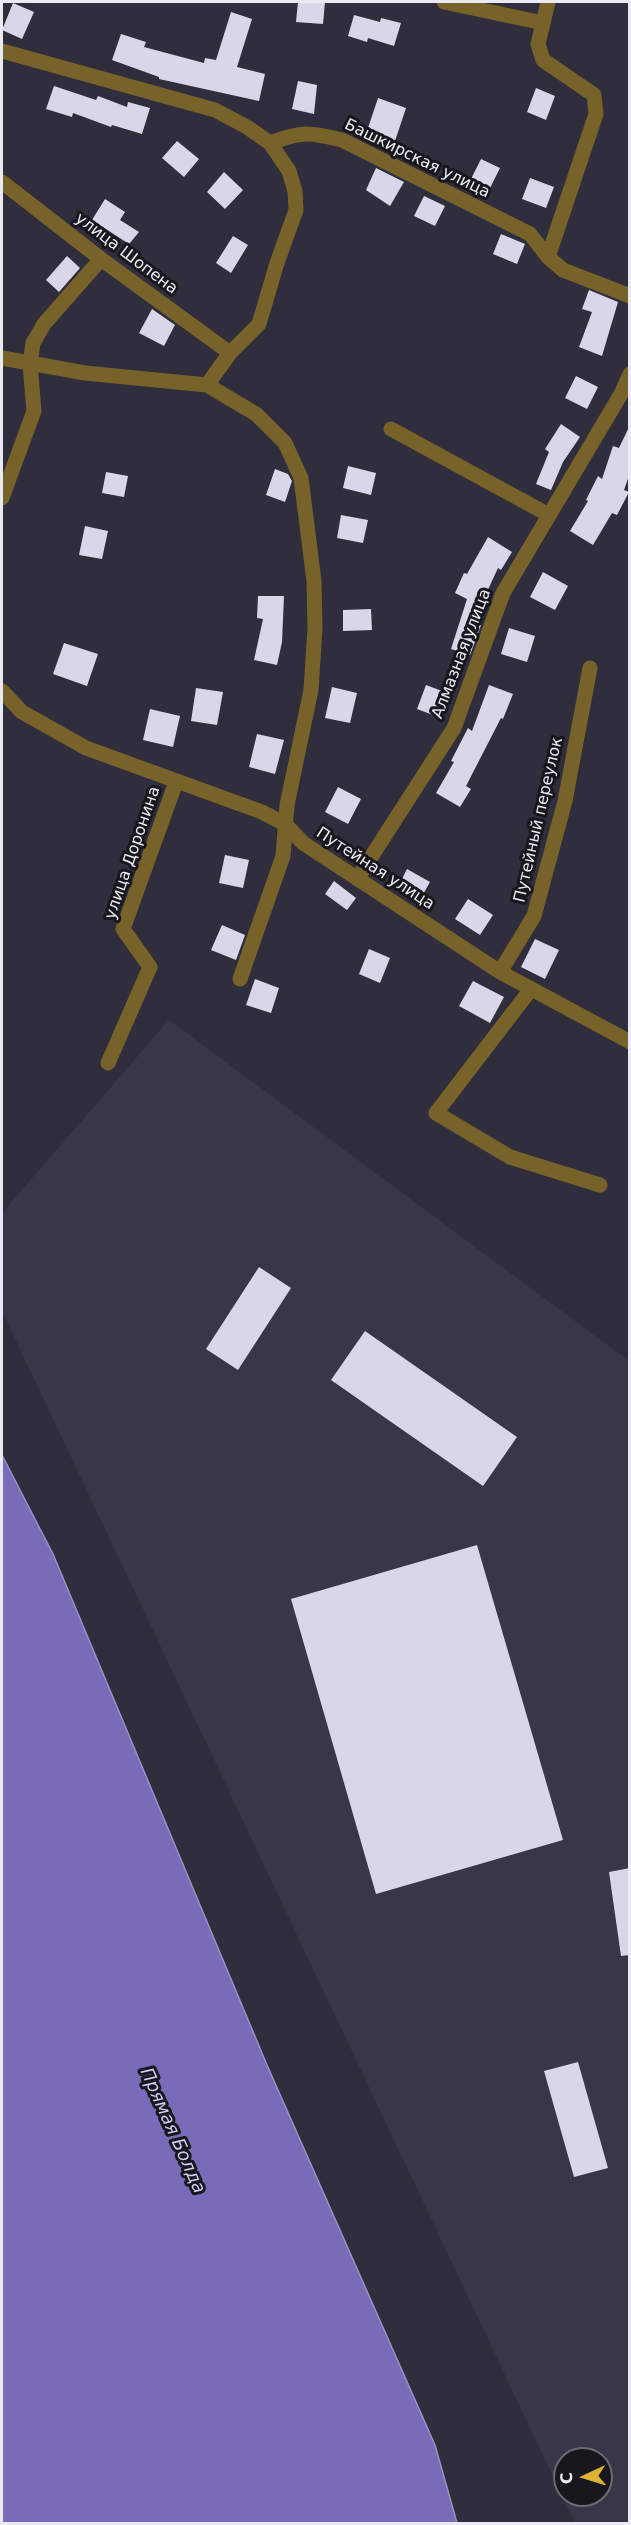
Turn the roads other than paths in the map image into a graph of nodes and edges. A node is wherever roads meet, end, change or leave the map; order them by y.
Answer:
1 (444, 2) edge
2 (548, 2) edge
3 (543, 22) junction
4 (2, 51) edge
5 (270, 143) junction
6 (2, 182) edge
7 (548, 257) junction
8 (101, 259) junction
9 (630, 296) edge
10 (230, 353) junction
11 (2, 358) edge
12 (30, 364) junction
13 (630, 374) edge
14 (207, 384) junction
15 (391, 429) dead end
16 (2, 498) edge
17 (549, 515) junction
18 (590, 668) dead end
19 (2, 692) edge
20 (176, 782) junction
21 (285, 824) junction
22 (357, 879) junction
23 (500, 972) junction
24 (240, 979) dead end
25 (531, 989) junction
26 (630, 1042) edge
27 (108, 1063) dead end
28 (600, 1185) dead end

1 - 3 street
2 - 3 street
3 - 7 street
4 - 5 street
5 - 7 street, Башкирская улица
5 - 10 street
6 - 8 street, улица Шопена
7 - 9 street, Башкирская улица
8 - 10 street, улица Шопена
8 - 12 street
10 - 14 street
11 - 12 street
12 - 14 street
12 - 16 street
13 - 17 street, Алмазная улица
14 - 21 street
15 - 17 street
17 - 22 street, Алмазная улица
18 - 23 street, Путейный переулок
19 - 20 street, Путейная улица
20 - 21 street, Путейная улица
20 - 27 street, улица Доронина
21 - 22 street, Путейная улица
21 - 24 street
22 - 23 street, Путейная улица
23 - 25 street, Путейная улица
25 - 26 street, Путейная улица
25 - 28 street

